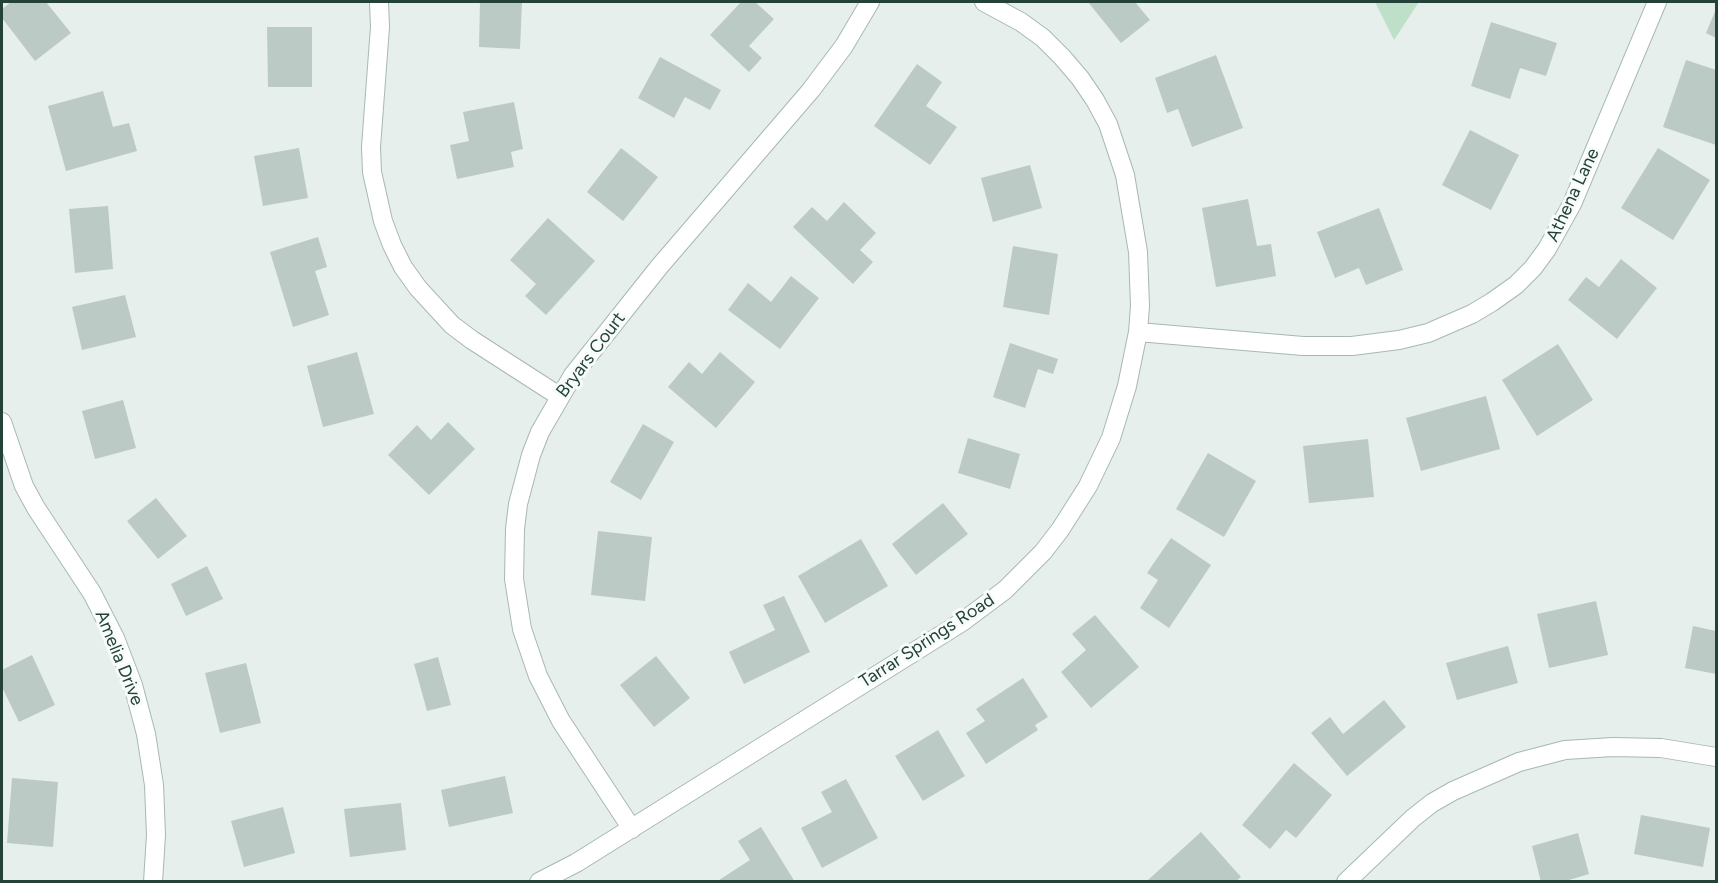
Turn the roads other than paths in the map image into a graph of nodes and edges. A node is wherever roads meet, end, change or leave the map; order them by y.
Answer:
1 (379, 2) edge
2 (870, 2) edge
3 (984, 2) edge
4 (1657, 2) edge
5 (1138, 332) junction
6 (559, 396) junction
7 (2, 422) edge
8 (1716, 757) edge
9 (632, 829) junction
10 (153, 882) edge
11 (539, 882) edge
12 (1346, 882) edge

1 - 6 street
2 - 6 street, Bryars Court
3 - 5 street, Tarrar Springs Road
4 - 5 street, Athena Lane
5 - 9 street, Tarrar Springs Road
6 - 9 street, Bryars Court
7 - 10 street, Amelia Drive
8 - 12 street
9 - 11 street, Tarrar Springs Road

